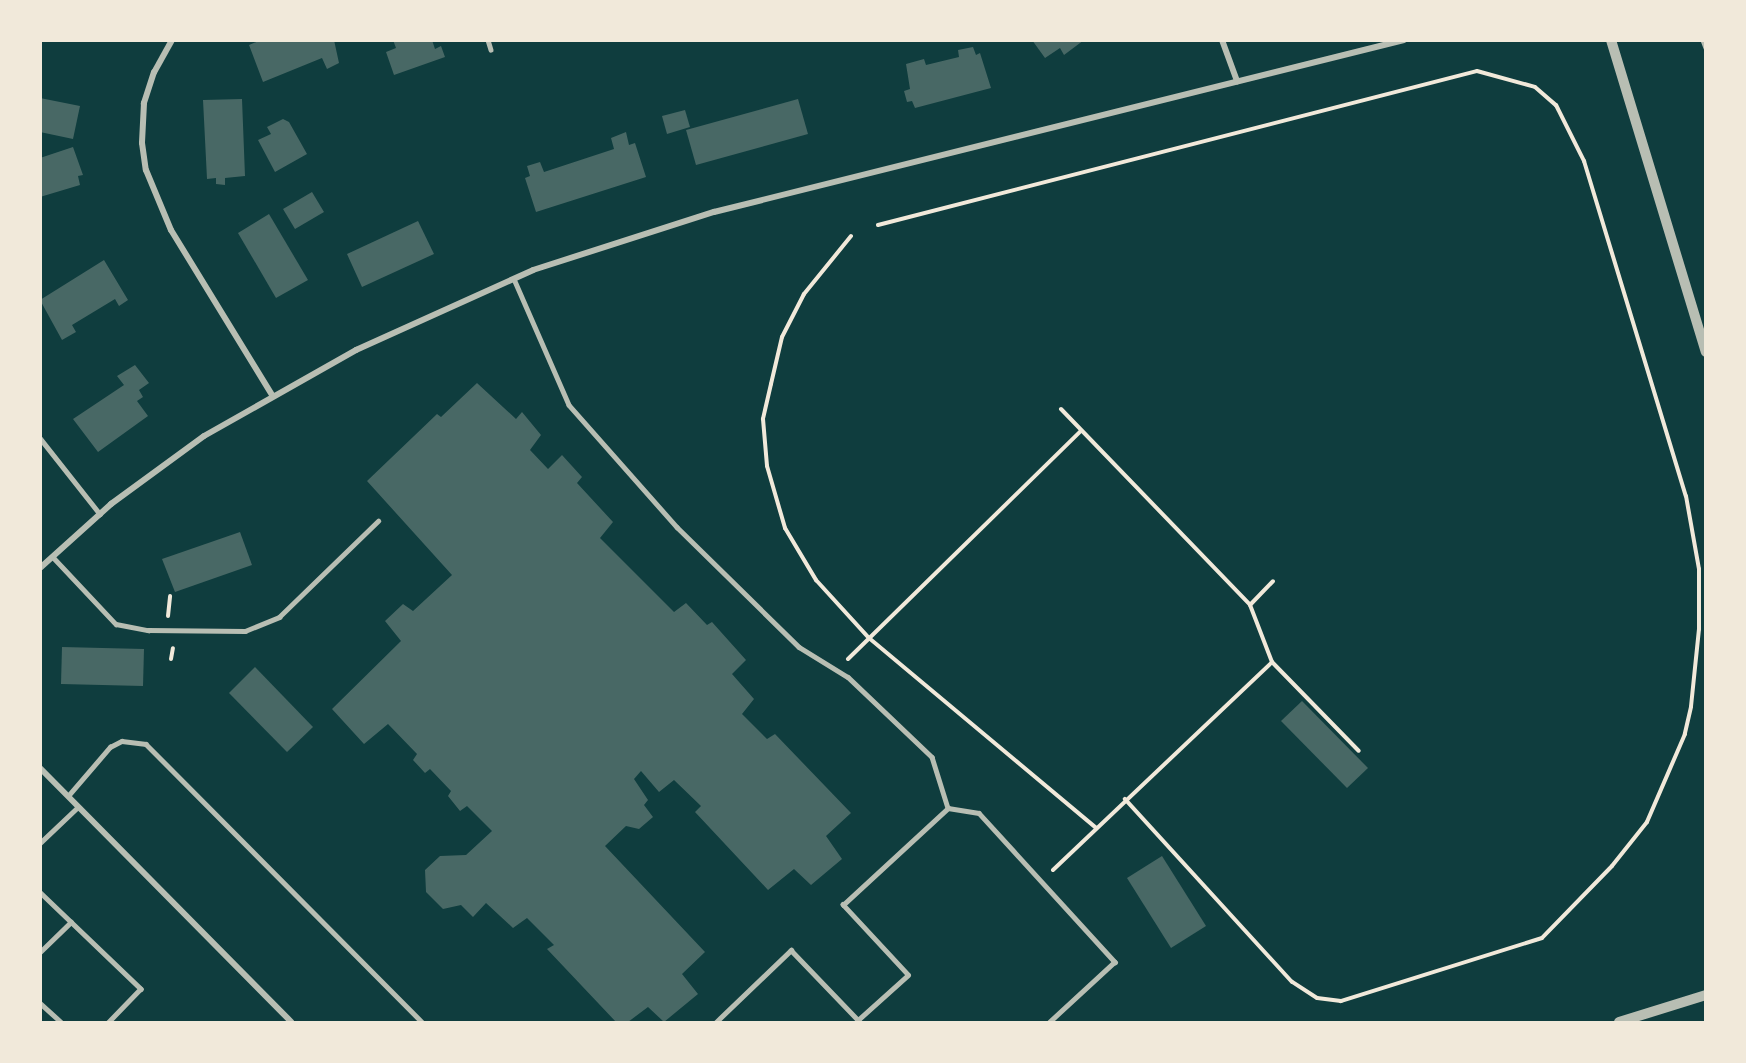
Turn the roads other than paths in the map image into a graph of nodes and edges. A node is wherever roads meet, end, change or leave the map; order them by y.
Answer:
1 (172, 40) edge
2 (488, 40) edge
3 (1222, 40) edge
4 (1404, 40) edge
5 (1611, 40) edge
6 (1703, 40) edge
7 (1706, 48) edge
8 (491, 50) dead end
9 (1237, 81) junction
10 (514, 279) junction
11 (1706, 352) edge
12 (272, 395) junction
13 (40, 438) edge
14 (100, 514) junction
15 (378, 521) dead end
16 (53, 557) junction
17 (40, 568) edge
18 (40, 768) edge
19 (68, 796) junction
20 (78, 807) junction
21 (948, 808) junction
22 (40, 843) edge
23 (40, 892) edge
24 (71, 922) junction
25 (40, 952) edge
26 (1706, 995) edge
27 (40, 1003) edge
28 (1645, 1019) edge
29 (859, 1021) edge
30 (61, 1023) edge
31 (110, 1023) edge
32 (291, 1023) edge
33 (422, 1023) edge
34 (716, 1023) edge
35 (1050, 1023) edge
36 (1619, 1023) edge

1 - 12 street
2 - 8 lane
3 - 9 street
4 - 9 street
5 - 11 street
6 - 7 lane
9 - 10 street
10 - 12 street
10 - 21 lane
12 - 14 street
13 - 14 lane
14 - 16 street
15 - 16 lane
16 - 17 street
18 - 19 street
19 - 20 street
19 - 33 lane
20 - 22 lane
20 - 32 street
21 - 29 lane
21 - 35 lane
23 - 24 lane
24 - 25 lane
24 - 31 lane
26 - 28 street
27 - 30 lane
28 - 36 street
29 - 34 lane

